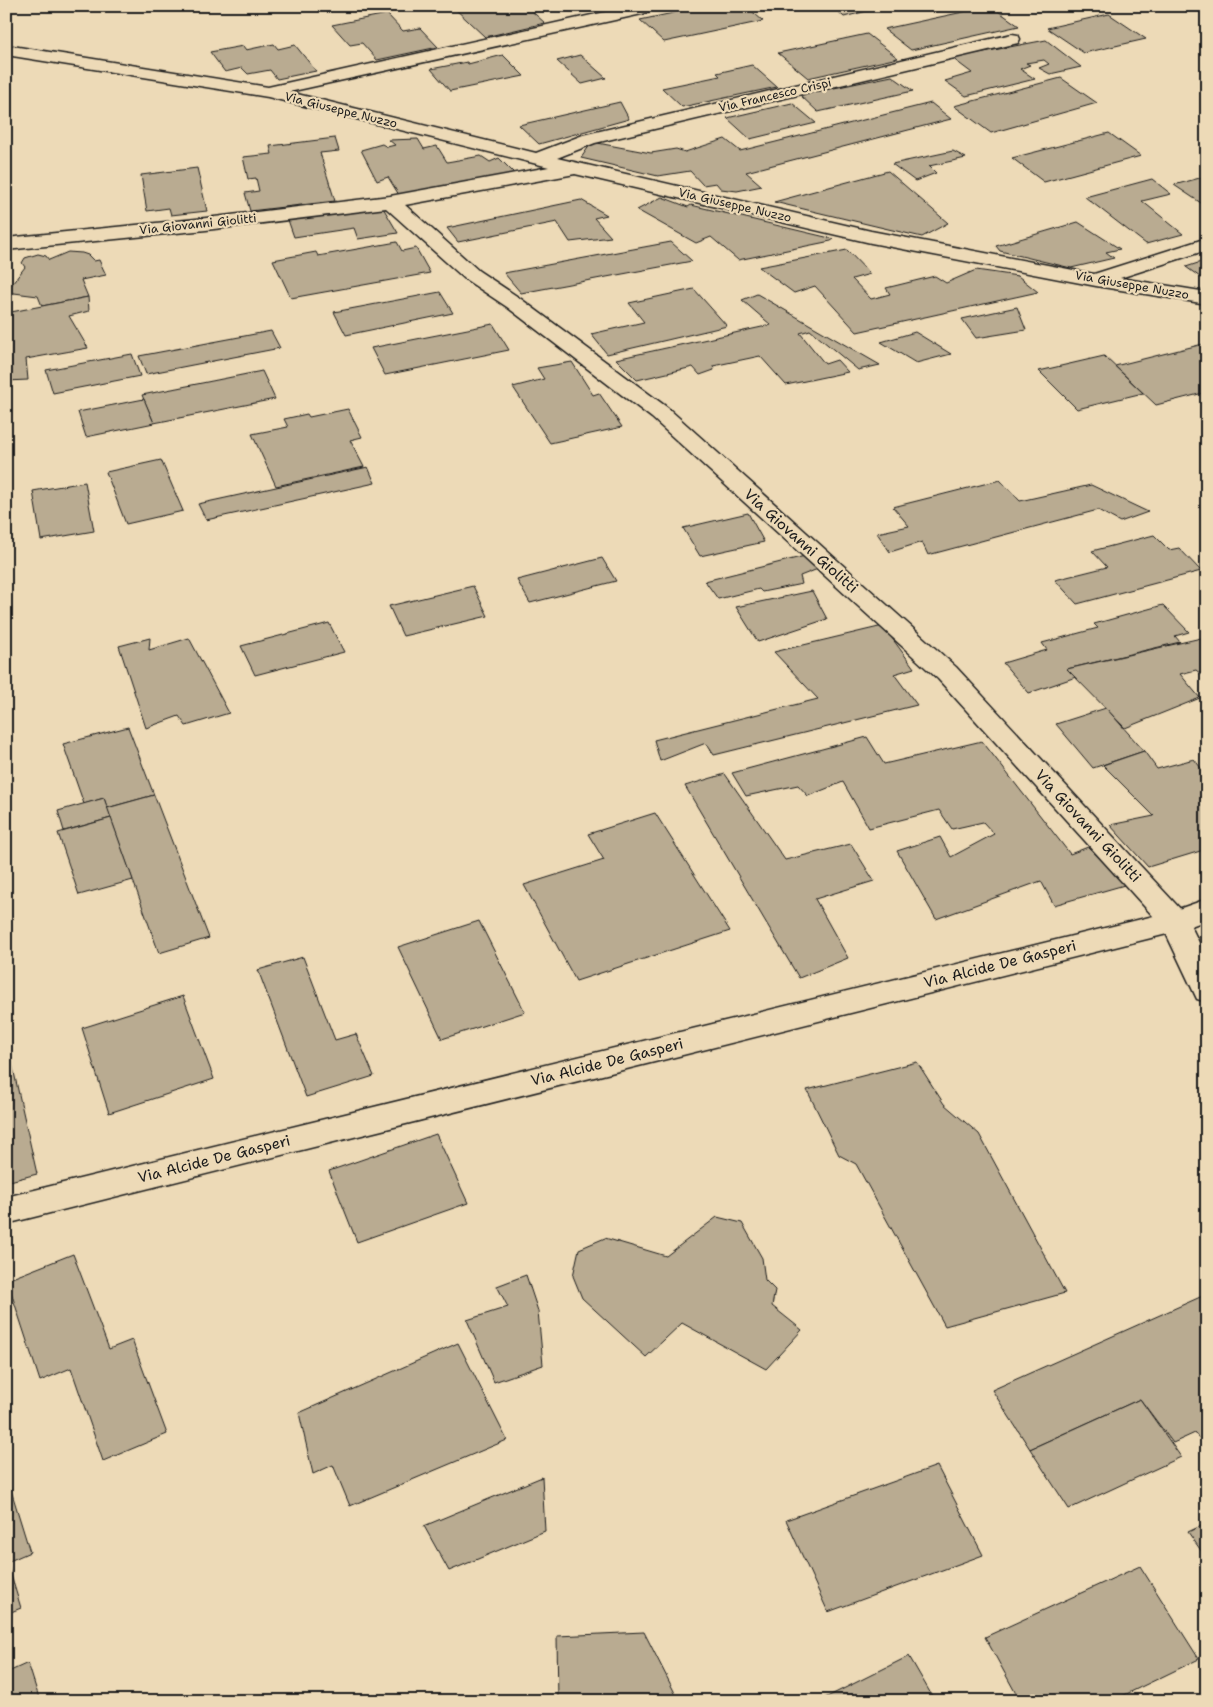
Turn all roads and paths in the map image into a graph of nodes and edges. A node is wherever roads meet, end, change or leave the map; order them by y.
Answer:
1 (642, 9) dead end
2 (1012, 39) dead end
3 (6, 50) edge
4 (268, 92) junction
5 (540, 158) junction
6 (575, 168) junction
7 (390, 202) junction
8 (6, 244) edge
9 (1207, 244) edge
10 (1096, 280) junction
11 (1207, 298) edge
12 (1207, 909) edge
13 (1175, 921) junction
14 (1207, 991) edge
15 (6, 1210) edge

1 - 4 street, Via Giuseppe Nuzzo
2 - 5 street, Via Francesco Crispi
3 - 4 street, Via Giuseppe Nuzzo
4 - 5 street, Via Giuseppe Nuzzo
5 - 6 street, Via Giuseppe Nuzzo
6 - 7 street, Via Giovanni Giolitti
6 - 10 street, Via Giuseppe Nuzzo
7 - 8 street, Via Giovanni Giolitti
7 - 13 street, Via Giovanni Giolitti
9 - 10 street
10 - 11 street, Via Giuseppe Nuzzo
12 - 13 street, Via Alcide De Gasperi
13 - 14 street, Via Giovanni Giolitti
13 - 15 street, Via Alcide De Gasperi

